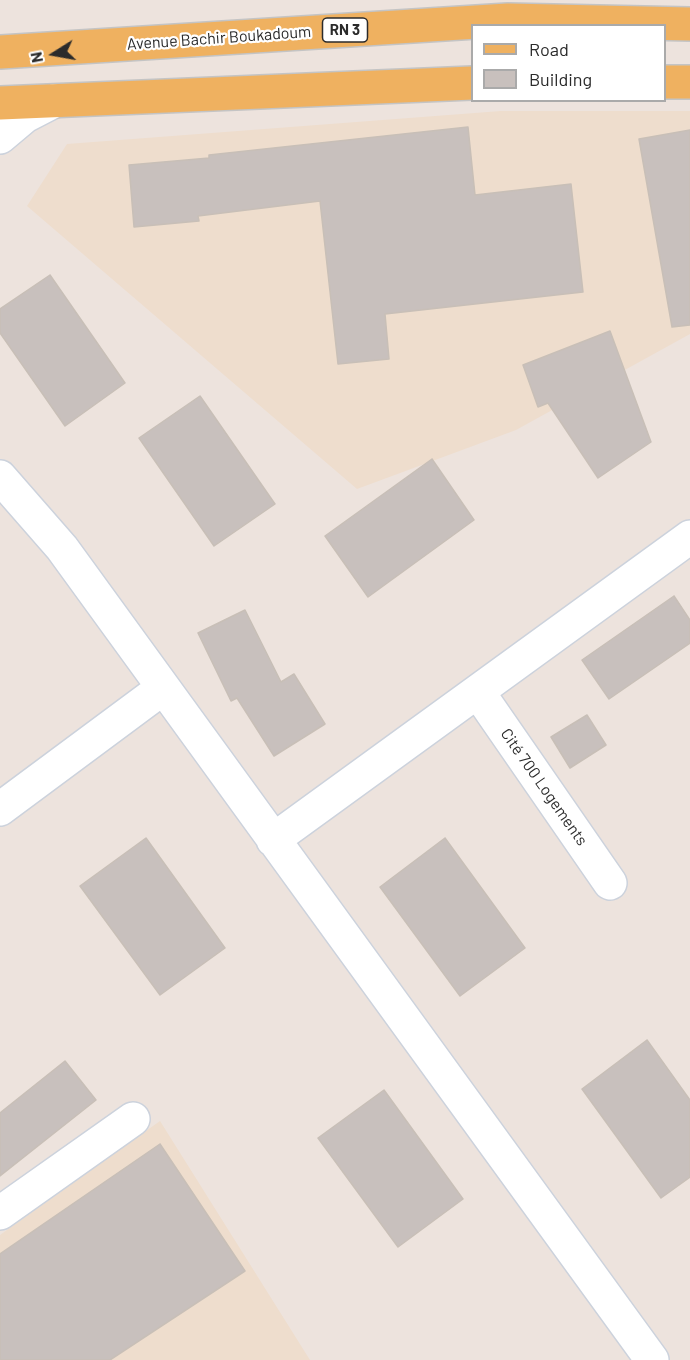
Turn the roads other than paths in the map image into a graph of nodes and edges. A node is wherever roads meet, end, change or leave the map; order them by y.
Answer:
1 (690, 24) edge
2 (1, 56) edge
3 (666, 82) edge
4 (690, 82) edge
5 (471, 83) edge
6 (54, 100) junction
7 (0, 103) edge
8 (0, 136) edge
9 (0, 477) edge
10 (690, 537) edge
11 (163, 688) junction
12 (478, 692) junction
13 (0, 809) edge
14 (273, 840) junction
15 (610, 883) dead end
16 (133, 1119) dead end
17 (0, 1213) edge
18 (652, 1360) edge

1 - 2 main road, Avenue Bachir Boukadoum / RN 3
3 - 4 main road
5 - 6 main road
6 - 7 main road
6 - 8 street
9 - 11 street
10 - 12 street
11 - 13 street
11 - 14 street
12 - 14 street
12 - 15 street, Cité 700 Logements
14 - 18 street
16 - 17 street

